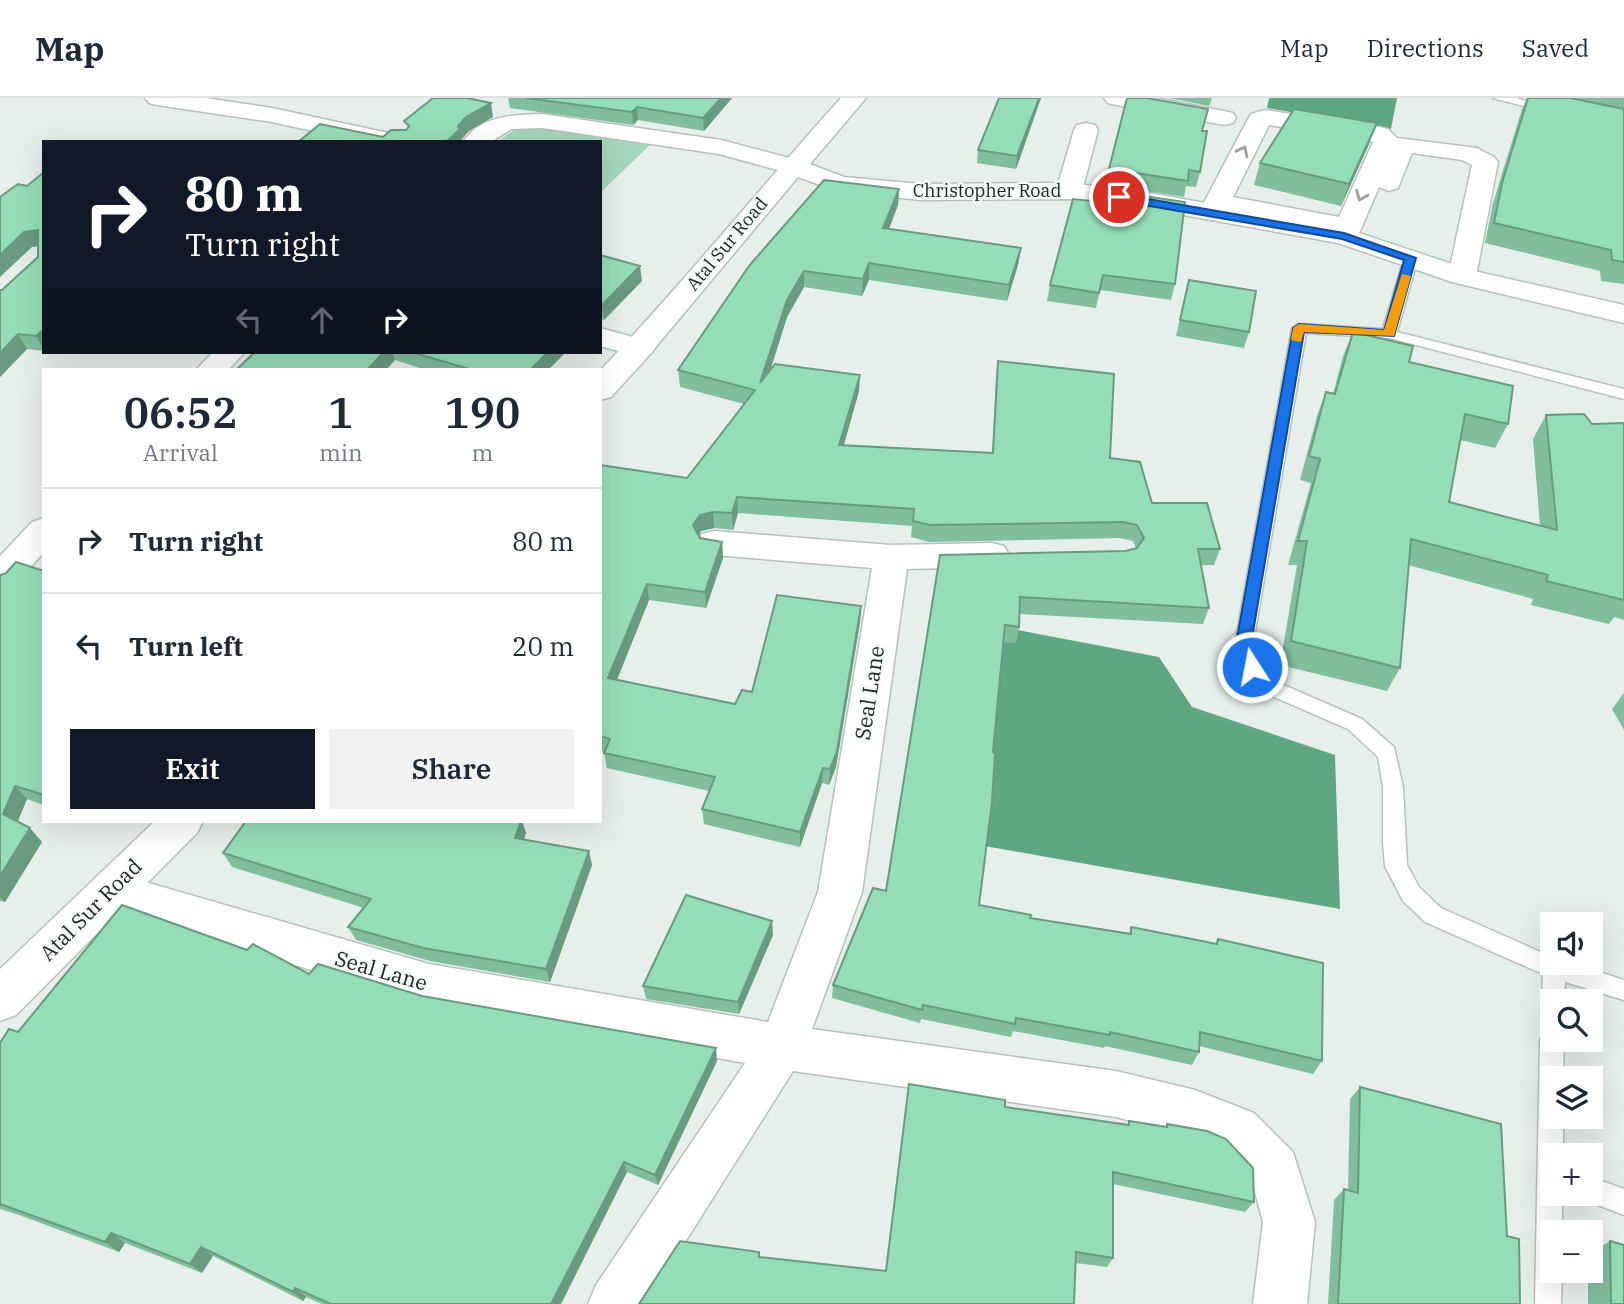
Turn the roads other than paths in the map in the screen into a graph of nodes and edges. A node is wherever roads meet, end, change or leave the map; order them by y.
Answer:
1 (157, 98) edge
2 (854, 98) edge
3 (1116, 98) edge
4 (1499, 98) edge
5 (1562, 111) edge
6 (1224, 118) dead end
7 (1086, 130) dead end
8 (389, 140) edge
9 (478, 140) edge
10 (792, 166) junction
11 (1069, 191) junction
12 (1215, 207) junction
13 (1353, 236) junction
14 (1411, 258) junction
15 (1462, 276) junction
16 (1624, 314) edge
17 (1389, 334) junction
18 (602, 338) edge
19 (640, 348) junction
20 (228, 354) edge
21 (213, 368) edge
22 (602, 388) edge
23 (1624, 394) edge
24 (42, 532) edge
25 (714, 543) edge
26 (1026, 555) edge
27 (891, 557) junction
28 (1, 577) edge
29 (180, 823) edge
30 (111, 891) junction
31 (1540, 962) edge
32 (1576, 975) edge
33 (1624, 990) edge
34 (0, 1000) edge
35 (782, 1046) junction
36 (1552, 1052) edge
37 (1551, 1143) edge
38 (1603, 1194) edge
39 (1624, 1202) edge
40 (1550, 1206) edge
41 (615, 1304) edge
42 (1280, 1304) edge
43 (1548, 1304) edge

1 - 8 street
2 - 10 street, Atal Sur Road
3 - 6 street
4 - 5 lane
7 - 11 street
9 - 10 street, Christopher Road
10 - 11 street, Christopher Road
10 - 19 street, Atal Sur Road
11 - 12 street, Christopher Road
12 - 13 street, Christopher Road
12 -> 13 street
13 - 14 street, Christopher Road
13 - 15 street
14 - 15 street, Christopher Road
14 - 17 lane
15 - 16 street, Christopher Road
17 - 23 lane
17 - 31 lane
18 - 19 street
19 - 22 street, Atal Sur Road
20 - 21 street
24 - 28 street
25 - 27 street
26 - 27 street
27 - 35 street, Seal Lane
29 - 30 street, Atal Sur Road
30 - 34 street, Atal Sur Road
30 - 35 street, Seal Lane
32 - 33 lane
35 - 41 street, Seal Lane
35 - 42 street, Seal Lane
36 - 37 lane
38 - 39 lane
40 - 43 lane

